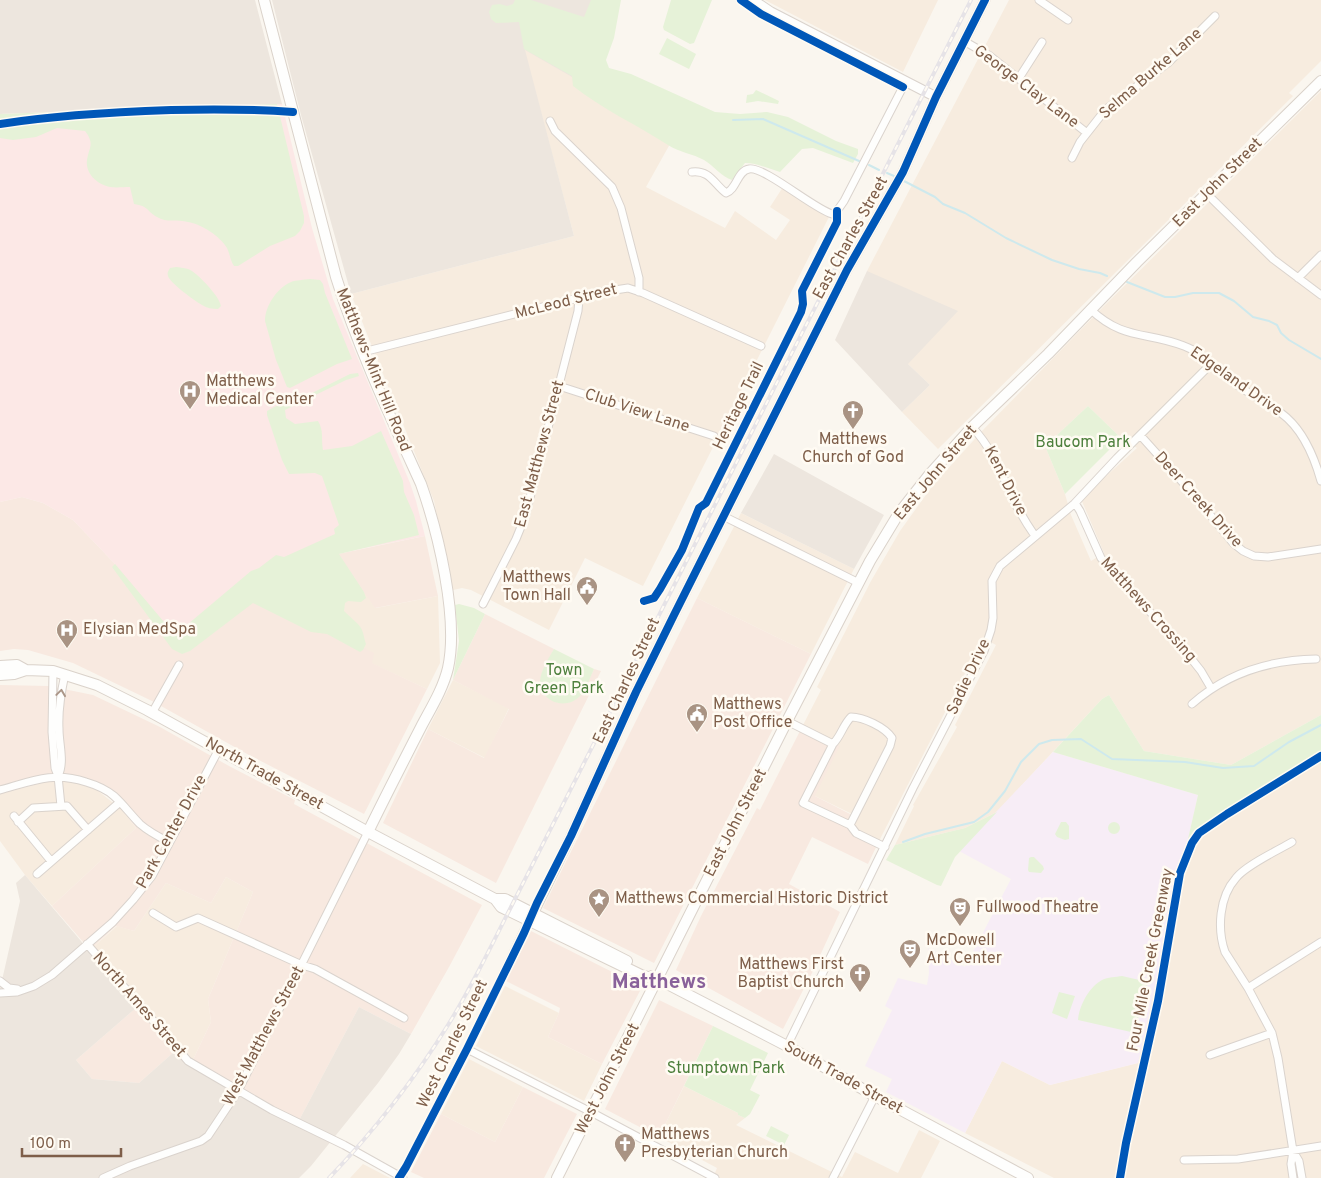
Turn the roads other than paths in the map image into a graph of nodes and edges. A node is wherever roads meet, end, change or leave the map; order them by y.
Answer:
1 (264, 0) edge
2 (753, 0) edge
3 (985, 0) edge
4 (1038, 0) edge
5 (1215, 16) dead end
6 (1068, 20) dead end
7 (964, 41) junction
8 (1042, 42) dead end
9 (1019, 78) junction
10 (906, 81) junction
11 (1321, 81) edge
12 (936, 96) junction
13 (550, 121) dead end
14 (1087, 133) junction
15 (1072, 158) dead end
16 (692, 172) dead end
17 (1207, 194) junction
18 (1321, 255) edge
19 (1298, 278) junction
20 (639, 292) junction
21 (1321, 295) edge
22 (579, 298) junction
23 (1090, 309) junction
24 (761, 346) dead end
25 (363, 352) junction
26 (1212, 364) junction
27 (559, 386) junction
28 (972, 427) junction
29 (1140, 435) junction
30 (714, 436) dead end
31 (1321, 481) edge
32 (1075, 503) junction
33 (723, 516) junction
34 (1035, 536) junction
35 (1321, 549) edge
36 (858, 583) junction
37 (483, 604) dead end
38 (1316, 659) dead end
39 (179, 665) dead end
40 (0, 666) edge
41 (26, 670) junction
42 (54, 671) junction
43 (65, 674) junction
44 (0, 675) edge
45 (1211, 688) junction
46 (1192, 704) dead end
47 (152, 712) junction
48 (787, 721) junction
49 (833, 744) junction
50 (218, 749) junction
51 (58, 776) junction
52 (0, 790) edge
53 (120, 802) junction
54 (61, 806) junction
55 (850, 825) junction
56 (88, 830) junction
57 (368, 832) junction
58 (169, 842) junction
59 (1292, 842) dead end
60 (885, 847) junction
61 (51, 861) junction
62 (37, 874) dead end
63 (153, 913) dead end
64 (531, 917) junction
65 (1321, 942) edge
66 (87, 944) junction
67 (302, 965) junction
68 (658, 980) junction
69 (0, 981) edge
70 (1248, 988) junction
71 (22, 990) junction
72 (0, 993) edge
73 (404, 1018) dead end
74 (1272, 1033) junction
75 (787, 1046) junction
76 (467, 1049) junction
77 (1210, 1056) dead end
78 (238, 1091) junction
79 (875, 1096) junction
80 (591, 1112) junction
81 (1321, 1146) edge
82 (1293, 1151) junction
83 (1184, 1160) dead end
84 (401, 1177) edge
85 (103, 1178) edge
86 (558, 1178) edge
87 (715, 1178) edge
88 (832, 1178) edge
89 (1028, 1178) edge
90 (1293, 1178) edge
91 (1302, 1178) edge

1 - 25 main road, Matthews-Mint Hill Road
2 - 10 street
3 - 7 street, East Charles Street
4 - 6 street
5 - 14 street, Selma Burke Lane
7 - 9 street, George Clay Lane
7 - 12 street, East Charles Street
8 - 9 street
9 - 14 street, George Clay Lane
10 - 12 street
10 - 16 street
11 - 17 main road, East John Street
12 - 33 street, East Charles Street
13 - 20 street
14 - 15 street, Selma Burke Lane
17 - 19 street
17 - 23 main road, East John Street
18 - 19 street
19 - 21 street
20 - 22 street, McLeod Street
20 - 24 street, McLeod Street
22 - 25 street, McLeod Street
22 - 27 street, East Matthews Street
23 - 26 street, Edgeland Drive
23 - 28 main road, East John Street
25 - 57 main road, Matthews-Mint Hill Road
26 - 29 street, Sadie Drive
26 - 31 street, Edgeland Drive
27 - 30 street, Club View Lane
27 - 37 street, East Matthews Street
28 - 34 street, Kent Drive
28 - 36 main road, East John Street
29 - 32 street, Sadie Drive
29 - 35 street, Deer Creek Drive
32 - 34 street, Sadie Drive
32 - 45 street, Matthews Crossing
33 - 36 street
33 - 64 street, East Charles Street
34 - 60 street, Sadie Drive
36 - 48 main road, East John Street
38 - 45 street
39 - 47 street
40 - 41 main road, North Trade Street
41 - 42 main road, North Trade Street
41 - 44 main road, North Trade Street
42 - 43 main road, North Trade Street
42 - 51 street
43 - 47 main road, North Trade Street
51 -> 43 street
45 - 46 street
47 - 50 main road, North Trade Street
48 - 49 street
48 - 68 main road, East John Street
49 - 55 street
49 - 55 street
50 - 57 main road, North Trade Street
50 - 58 street, Park Center Drive
51 - 52 street
51 - 53 street
51 - 54 street
53 - 56 street
53 - 58 street
54 - 56 street
54 - 61 street
55 - 60 street
56 - 61 street
57 - 64 main road, North Trade Street
57 - 67 street, West Matthews Street
58 - 66 street, Park Center Drive
59 - 70 street
60 - 75 street, Sadie Drive
61 - 62 street
63 - 67 street
64 - 68 main road, North Trade Street
64 - 76 street, West Charles Street
65 - 70 street
66 - 71 street, Park Center Drive
66 - 78 street, North Ames Street
67 - 73 street
67 - 78 street, West Matthews Street
68 - 75 main road, South Trade Street
68 - 80 main road, West John Street
69 - 71 street
70 - 74 street
71 - 72 street, Park Center Drive
74 - 77 street
74 - 82 street
75 - 79 main road, South Trade Street
76 - 80 street
76 - 84 street, West Charles Street
78 - 84 street, North Ames Street
78 - 85 street, West Matthews Street
79 - 88 street
79 - 89 main road, South Trade Street
80 - 86 main road, West John Street
80 - 87 street
81 - 82 street
82 - 83 street
82 - 90 street
82 - 91 street

